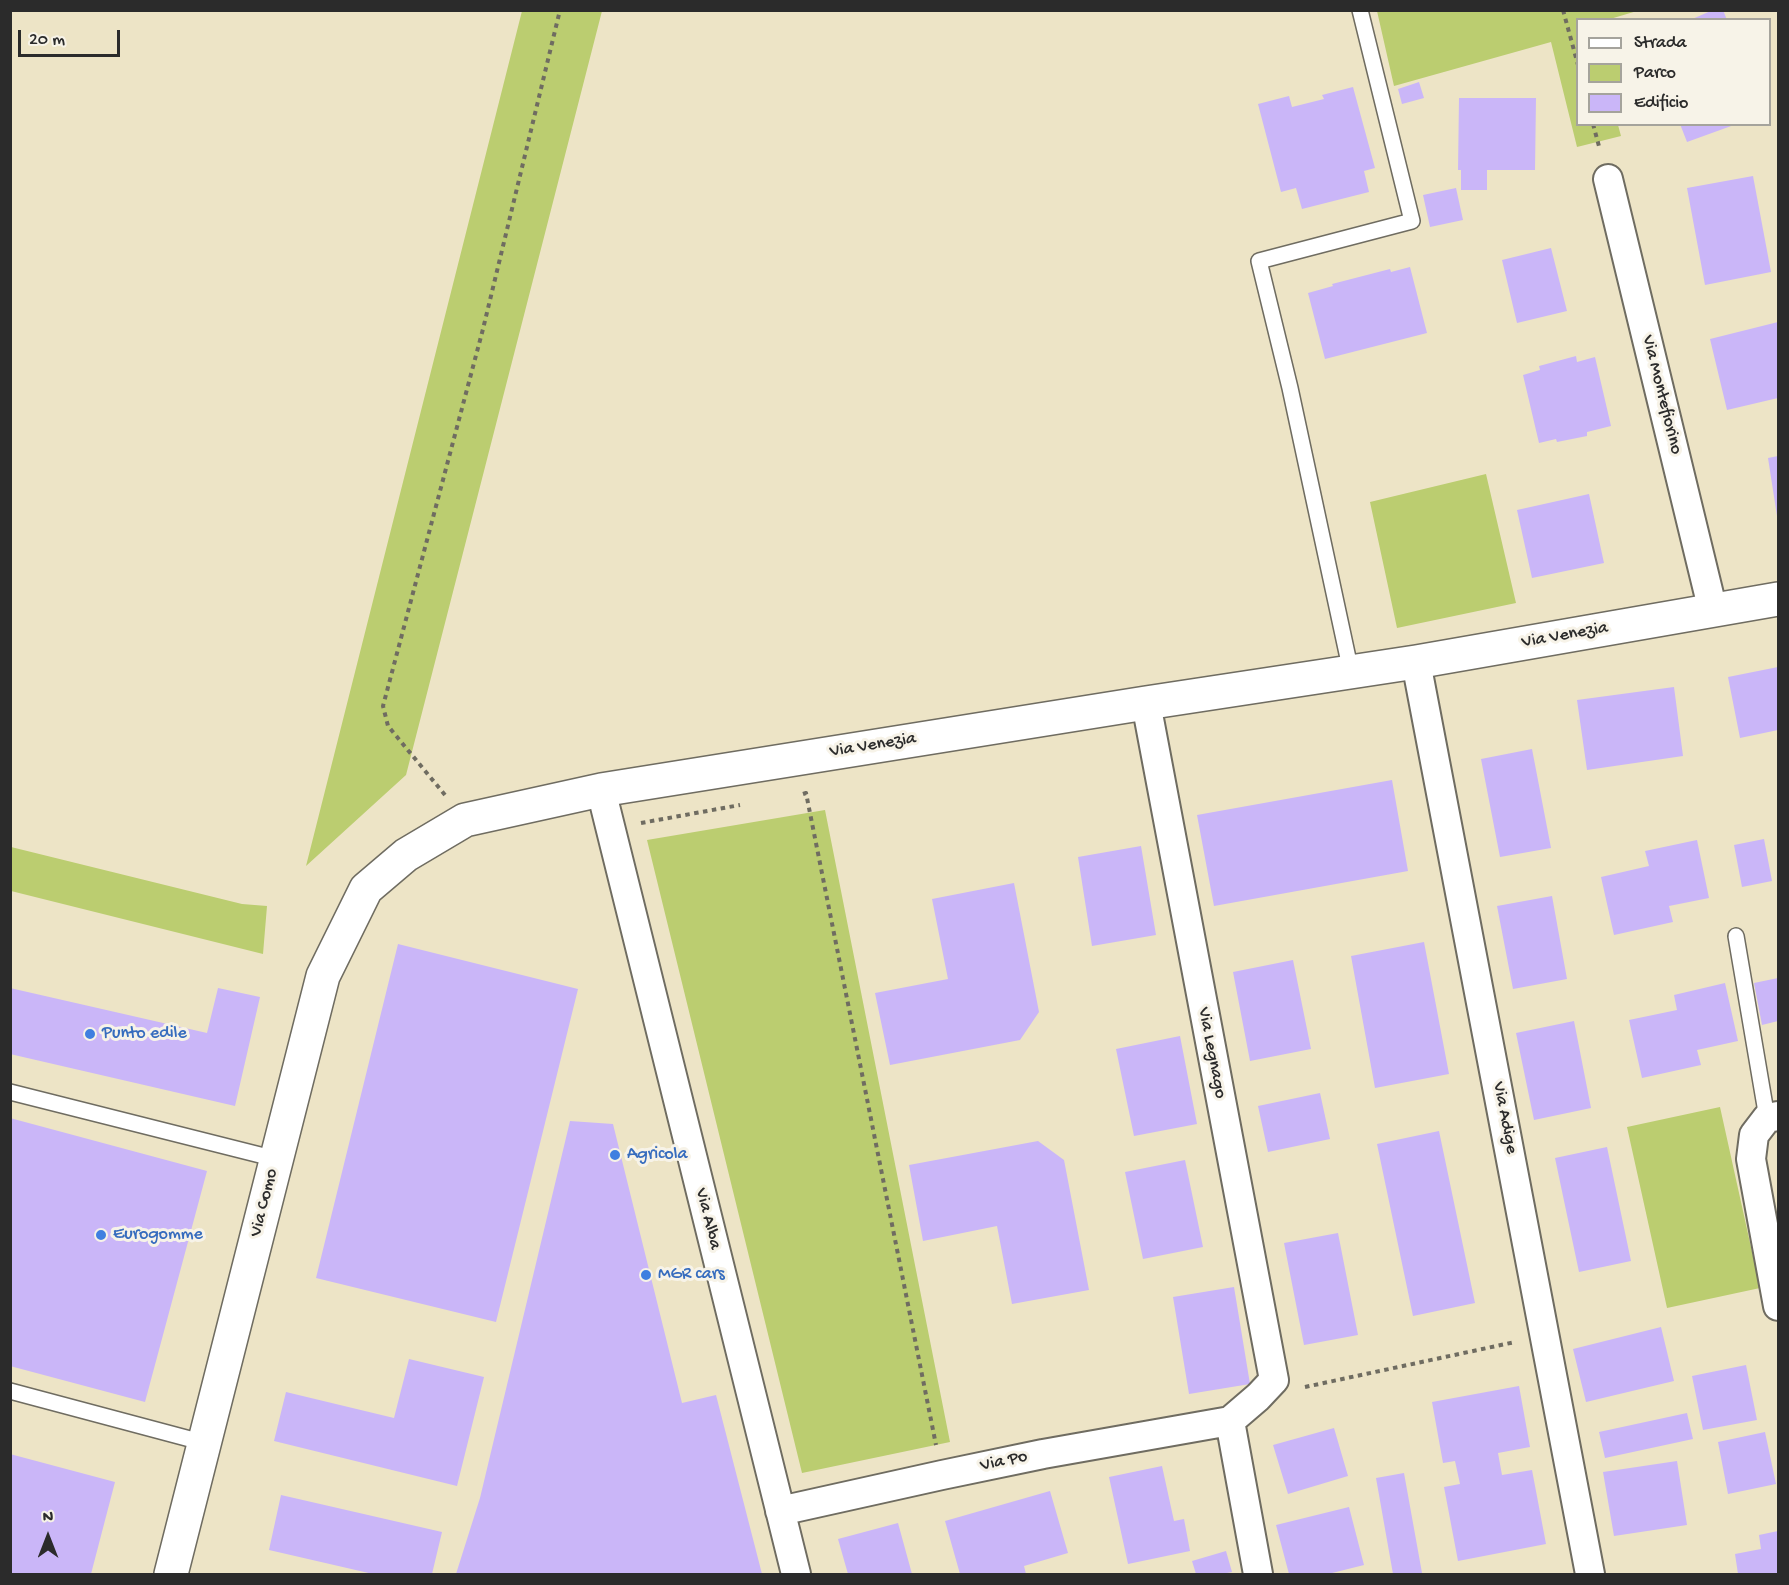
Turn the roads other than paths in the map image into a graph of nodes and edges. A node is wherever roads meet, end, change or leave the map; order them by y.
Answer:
1 (1360, 10) edge
2 (1608, 179) dead end
3 (1779, 599) edge
4 (1713, 610) junction
5 (1416, 662) junction
6 (1351, 672) junction
7 (1146, 703) junction
8 (601, 790) junction
9 (406, 855) joint
10 (1736, 936) dead end
11 (10, 1092) edge
12 (1767, 1123) edge
13 (276, 1159) junction
14 (1779, 1306) edge
15 (10, 1391) edge
16 (1230, 1421) junction
17 (204, 1443) junction
18 (780, 1511) junction
19 (171, 1575) edge
20 (796, 1575) edge
21 (1258, 1575) edge
22 (1590, 1575) edge

1 - 6 lane
2 - 4 street, Via Montefiorino
3 - 4 street, Via Venezia
4 - 5 street, Via Venezia
5 - 6 street, Via Venezia
5 - 22 street, Via Adige
6 - 7 street, Via Venezia
7 - 8 street, Via Venezia
7 - 16 street, Via Legnago
8 - 9 street, Via Venezia
8 - 18 street, Via Alba
9 - 13 street, Via Como
10 - 12 lane
11 - 13 lane
12 - 14 street
13 - 17 street, Via Como
15 - 17 lane
16 - 18 street, Via Po
16 - 21 street
17 - 19 street, Via Como
18 - 20 street, Via Alba

